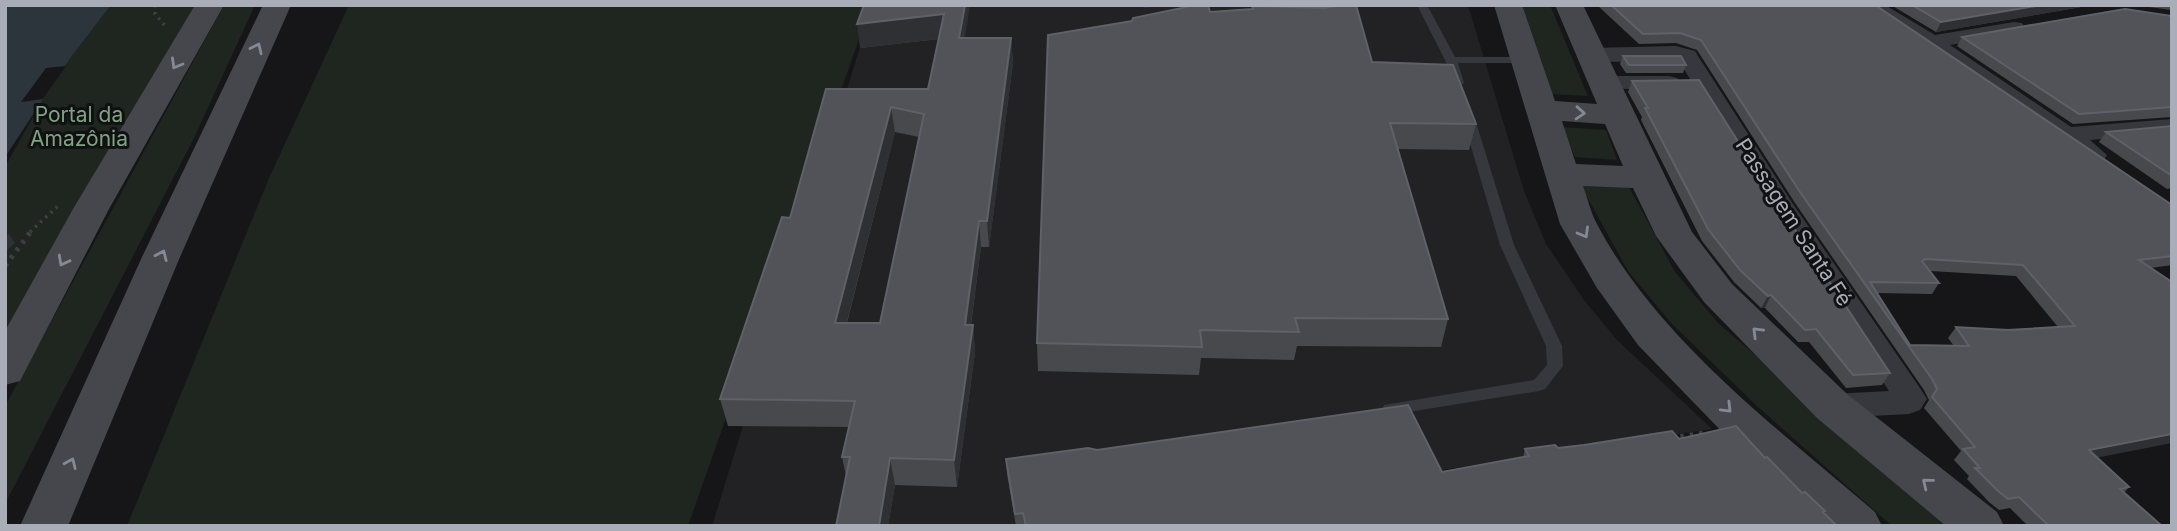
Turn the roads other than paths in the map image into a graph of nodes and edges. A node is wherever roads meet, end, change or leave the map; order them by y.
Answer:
1 (210, 5) edge
2 (277, 5) edge
3 (1422, 5) edge
4 (1508, 5) edge
5 (1569, 5) edge
6 (1870, 5) edge
7 (2040, 24) edge
8 (1931, 42) junction
9 (1451, 60) junction
10 (1527, 60) junction
11 (1694, 83) edge
12 (1604, 85) junction
13 (1543, 110) junction
14 (2172, 126) edge
15 (2067, 135) junction
16 (2109, 164) edge
17 (1563, 174) junction
18 (1646, 178) junction
19 (5, 370) edge
20 (1832, 406) junction
21 (1378, 411) edge
22 (44, 526) edge
23 (1858, 526) edge
24 (1980, 526) edge

1 -> 19 street
22 -> 2 street
3 - 9 lane
4 - 10 street
5 - 12 street
6 - 8 street
7 - 8 street
8 - 15 street
9 - 10 lane
9 - 21 lane
10 - 13 street
11 - 12 street
13 -> 12 street
12 - 18 street
12 - 20 street, Passagem Santa Fé
13 - 17 street
14 - 15 street
15 - 16 street
17 - 18 street
17 -> 23 street
20 -> 18 street
24 -> 20 street

